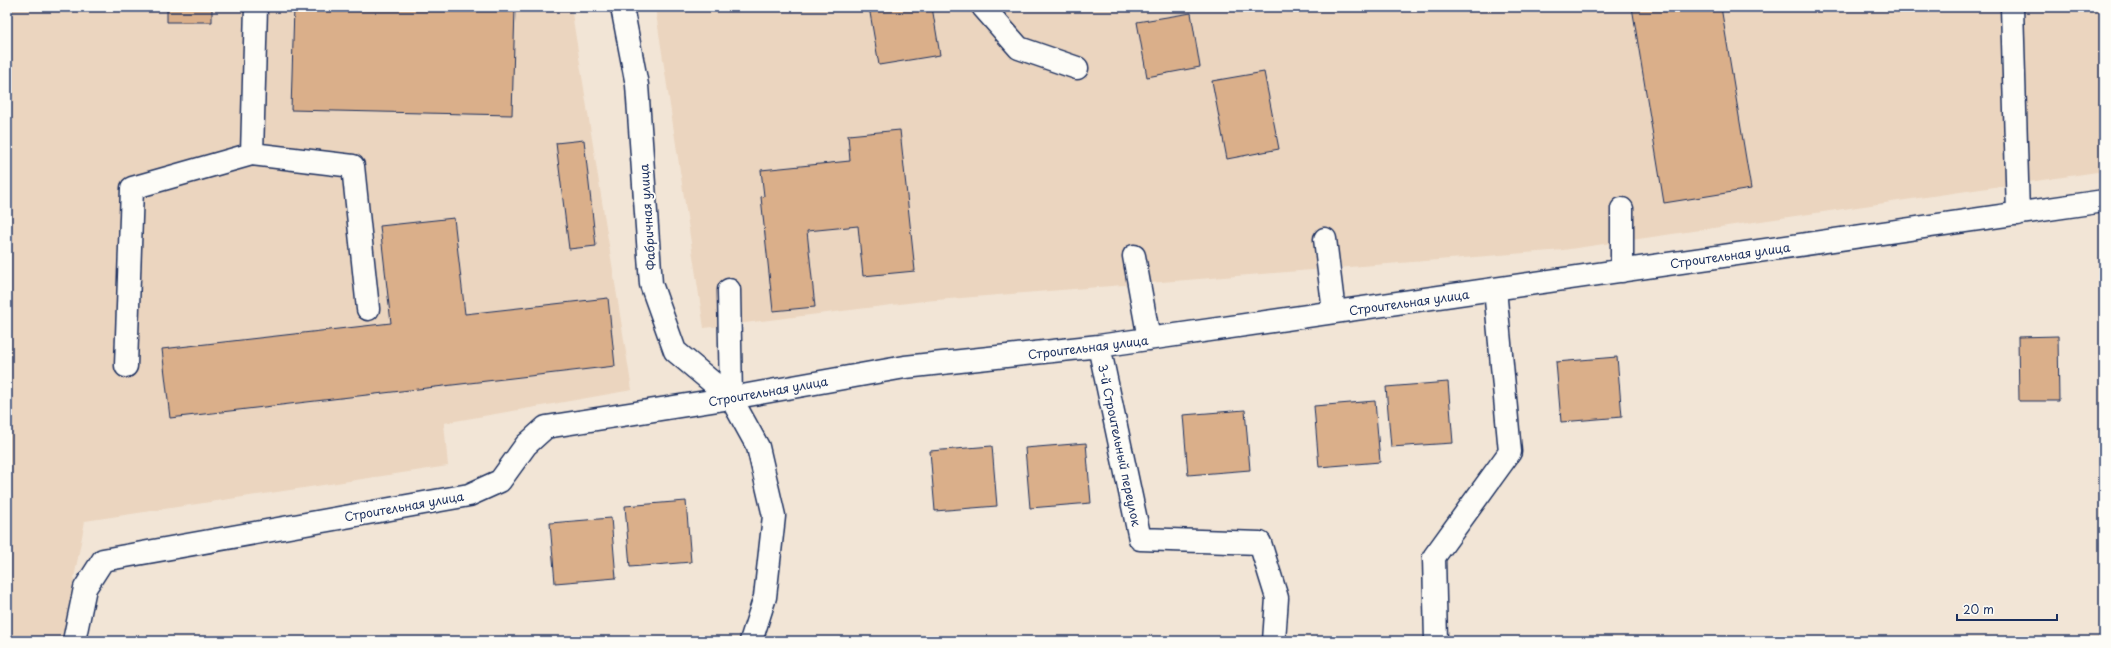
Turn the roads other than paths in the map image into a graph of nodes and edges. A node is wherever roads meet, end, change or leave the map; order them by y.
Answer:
1 (256, 7) edge
2 (622, 7) edge
3 (983, 7) edge
4 (2012, 7) edge
5 (1077, 68) dead end
6 (252, 154) junction
7 (2104, 201) edge
8 (1622, 209) dead end
9 (2018, 214) junction
10 (1325, 239) dead end
11 (1134, 256) dead end
12 (1622, 271) junction
13 (1495, 289) junction
14 (729, 290) dead end
15 (368, 309) dead end
16 (1334, 312) junction
17 (1149, 339) junction
18 (1099, 346) junction
19 (126, 366) dead end
20 (731, 398) junction
21 (74, 641) edge
22 (751, 641) edge
23 (1274, 641) edge
24 (1436, 641) edge

1 - 6 street
2 - 20 street, Фабричная улица
3 - 5 street
4 - 9 street
6 - 15 street
6 - 19 street
7 - 9 street, Строительная улица
8 - 12 street
9 - 12 street, Строительная улица
10 - 16 street
11 - 17 street
12 - 13 street, Строительная улица
13 - 16 street, Строительная улица
13 - 24 street
14 - 20 street
16 - 17 street, Строительная улица
17 - 18 street, Строительная улица
18 - 20 street, Строительная улица
18 - 23 street, 3-й Строительный переулок
20 - 21 street, Строительная улица
20 - 22 street

